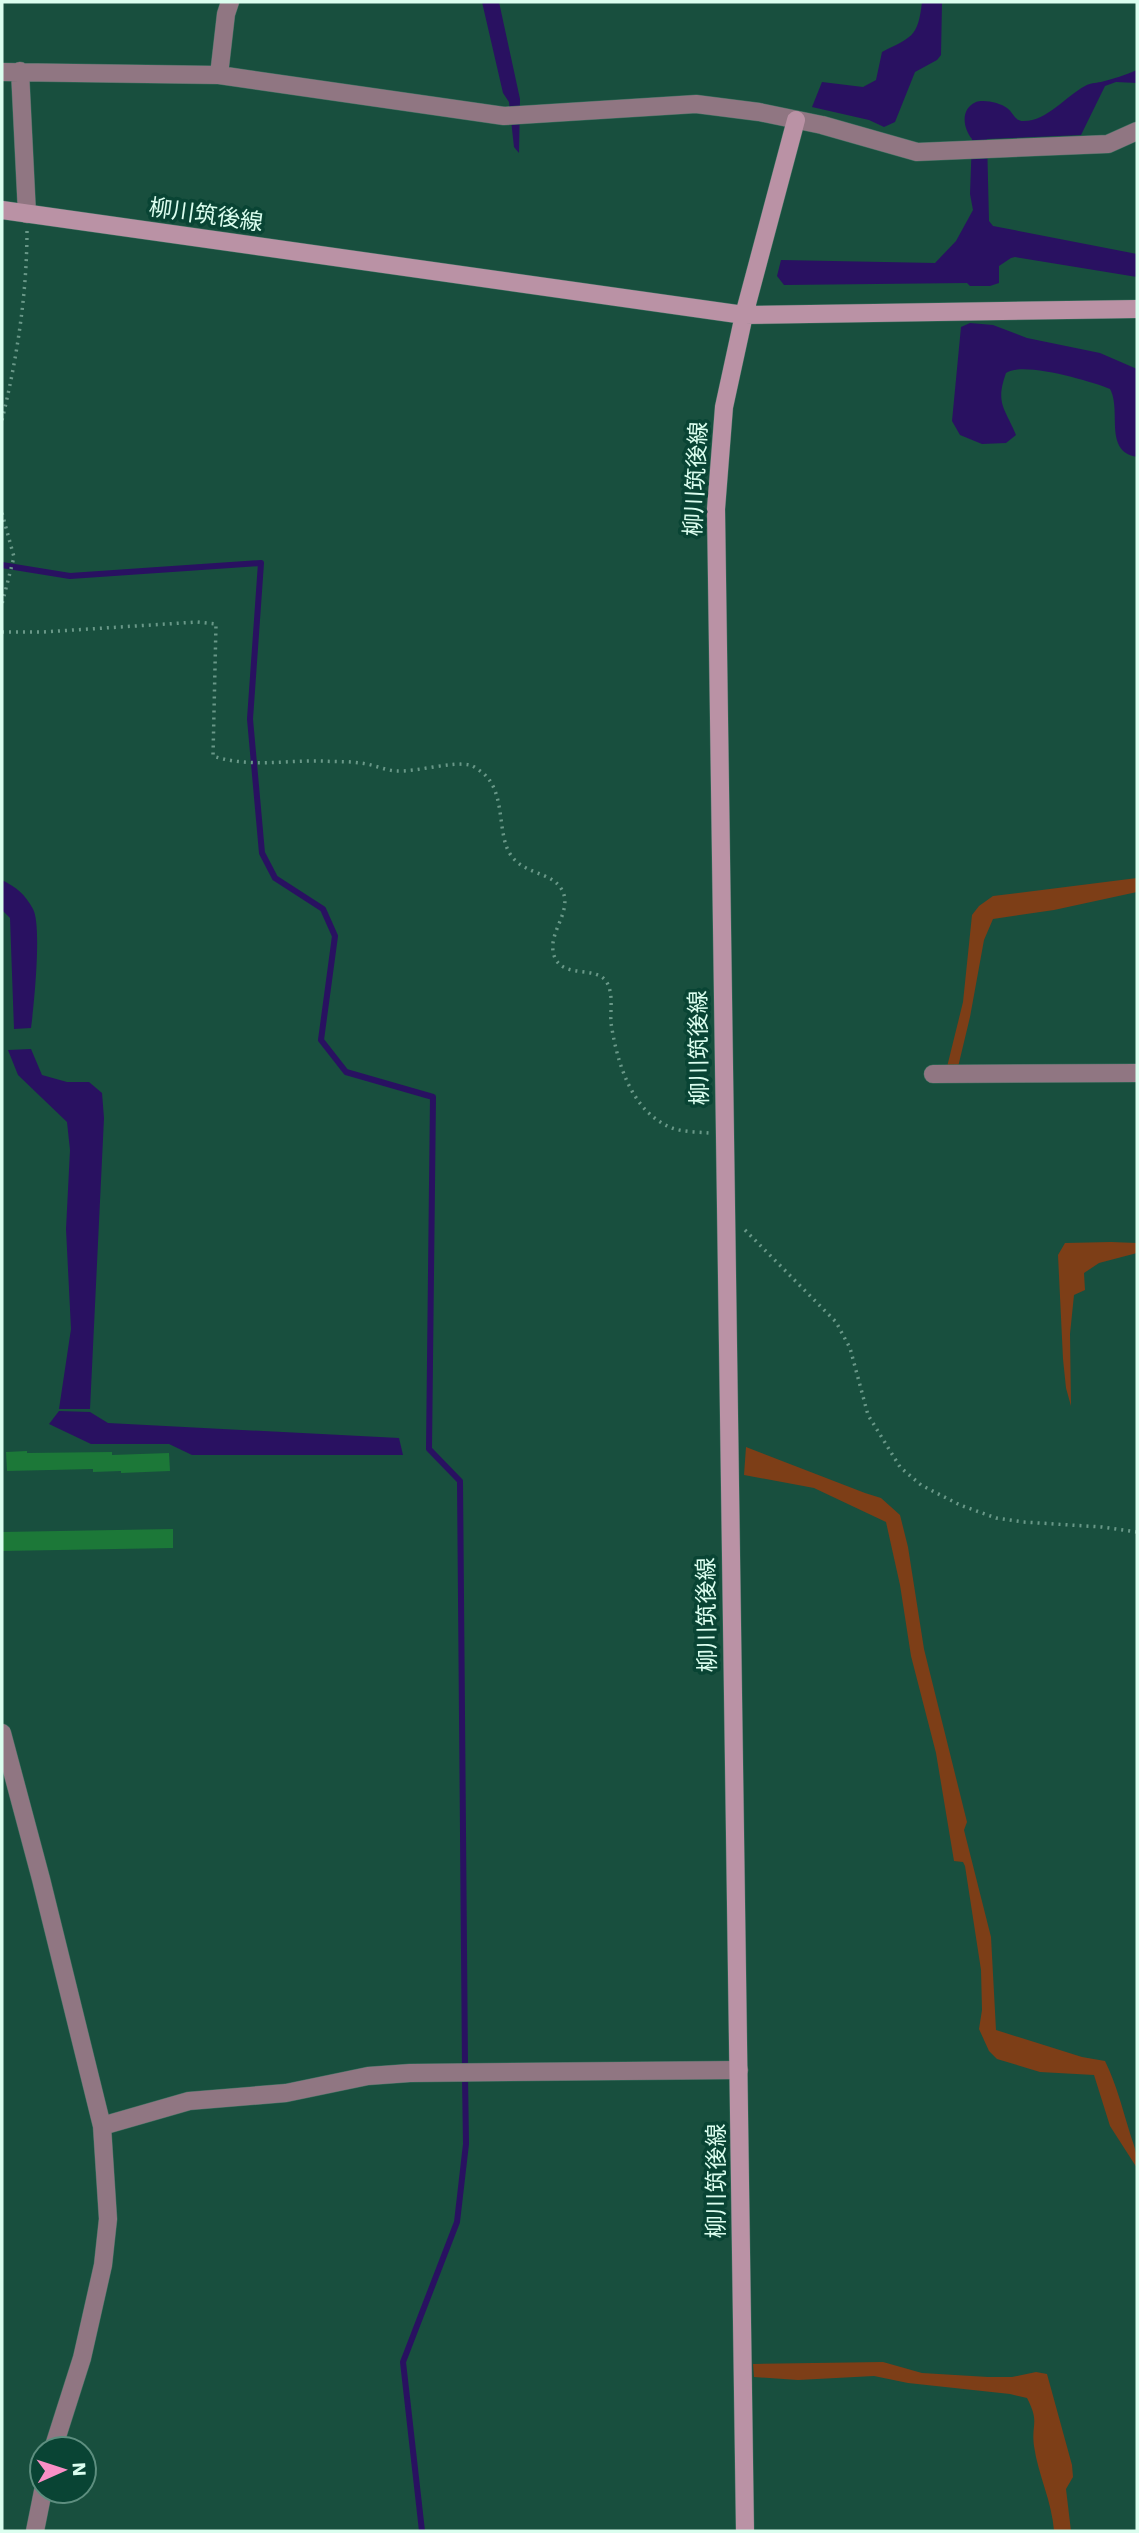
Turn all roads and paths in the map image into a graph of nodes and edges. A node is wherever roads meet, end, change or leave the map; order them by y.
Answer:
1 (230, 2) edge
2 (11, 71) edge
3 (219, 75) junction
4 (796, 120) junction
5 (1137, 131) edge
6 (2, 210) edge
7 (27, 214) junction
8 (1137, 309) edge
9 (744, 315) junction
10 (2, 420) edge
11 (2, 513) edge
12 (2, 603) edge
13 (2, 632) edge
14 (1137, 1073) edge
15 (933, 1074) dead end
16 (724, 1136) junction
17 (726, 1211) junction
18 (1137, 1532) edge
19 (2, 1732) edge
20 (739, 2070) junction
21 (102, 2126) junction
22 (57, 2435) edge
23 (40, 2505) edge
24 (35, 2531) edge
25 (745, 2531) edge

1 - 3 street
2 - 3 street
2 - 7 street
3 - 4 street
4 - 5 street
4 - 9 main road
6 - 7 main road, 柳川筑後線
7 - 9 main road, 柳川筑後線
7 - 10 path
8 - 9 main road
9 - 16 main road, 柳川筑後線
11 - 12 path
13 - 16 path
14 - 15 street
16 - 17 main road, 柳川筑後線
17 - 18 path
17 - 20 main road, 柳川筑後線
19 - 21 street
20 - 21 street
20 - 25 main road, 柳川筑後線
21 - 22 street
23 - 24 street

